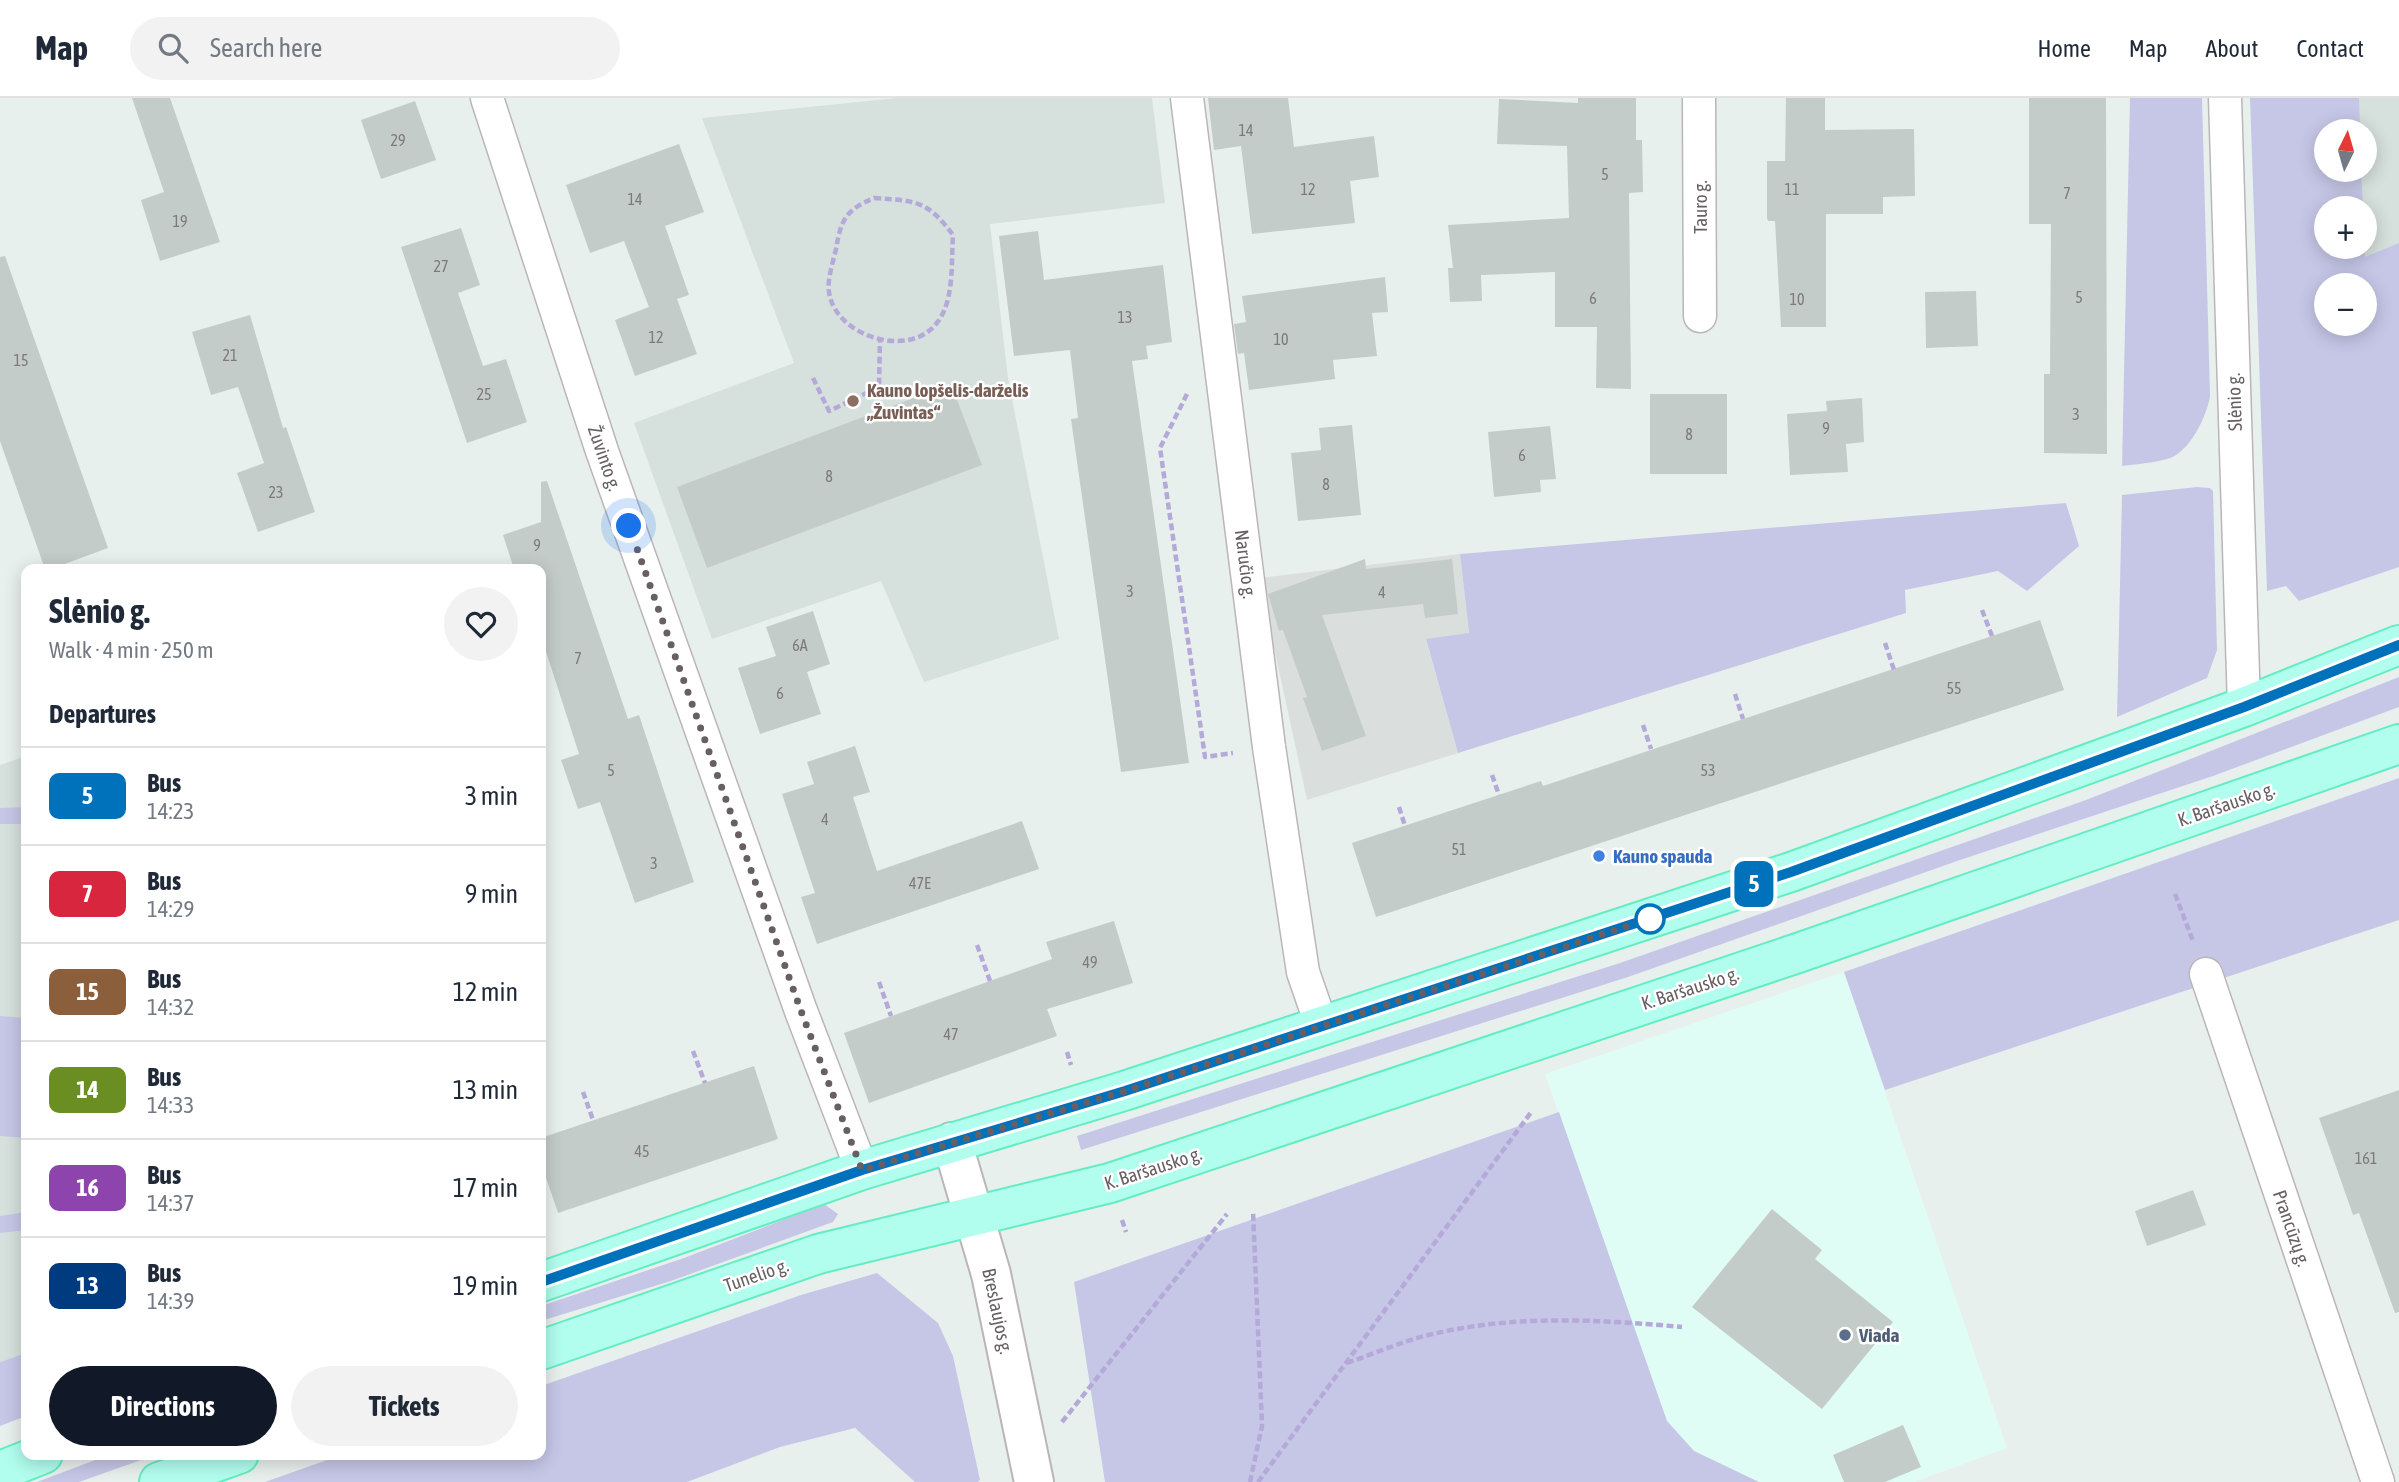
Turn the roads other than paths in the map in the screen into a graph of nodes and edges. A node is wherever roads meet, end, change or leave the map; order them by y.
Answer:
1 (487, 98) edge
2 (1186, 98) edge
3 (1699, 98) edge
4 (2225, 98) edge
5 (1700, 316) dead end
6 (2399, 645) edge
7 (2244, 707) junction
8 (2399, 744) edge
9 (2206, 974) road end
10 (1322, 1027) junction
11 (952, 1142) junction
12 (862, 1170) junction
13 (976, 1216) junction
14 (546, 1280) edge
15 (546, 1348) edge
16 (28, 1460) edge
17 (222, 1460) edge
18 (0, 1471) edge
19 (1032, 1472) edge
20 (159, 1482) edge
21 (2378, 1482) edge

1 - 12 street, Žuvinto g.
2 - 10 street, Naručio g.
3 - 5 street, Tauro g.
4 - 7 street, Slėnio g.
6 - 7 main road
7 - 10 main road
8 - 13 main road, K. Baršausko g.
9 - 21 street, Prancūzų g.
10 - 11 main road
11 - 12 main road
11 - 13 street, Breslaujos g.
12 - 14 main road
13 - 15 main road, Tunelio g.
13 - 19 street, Breslaujos g.
16 - 18 main road
17 - 20 main road

